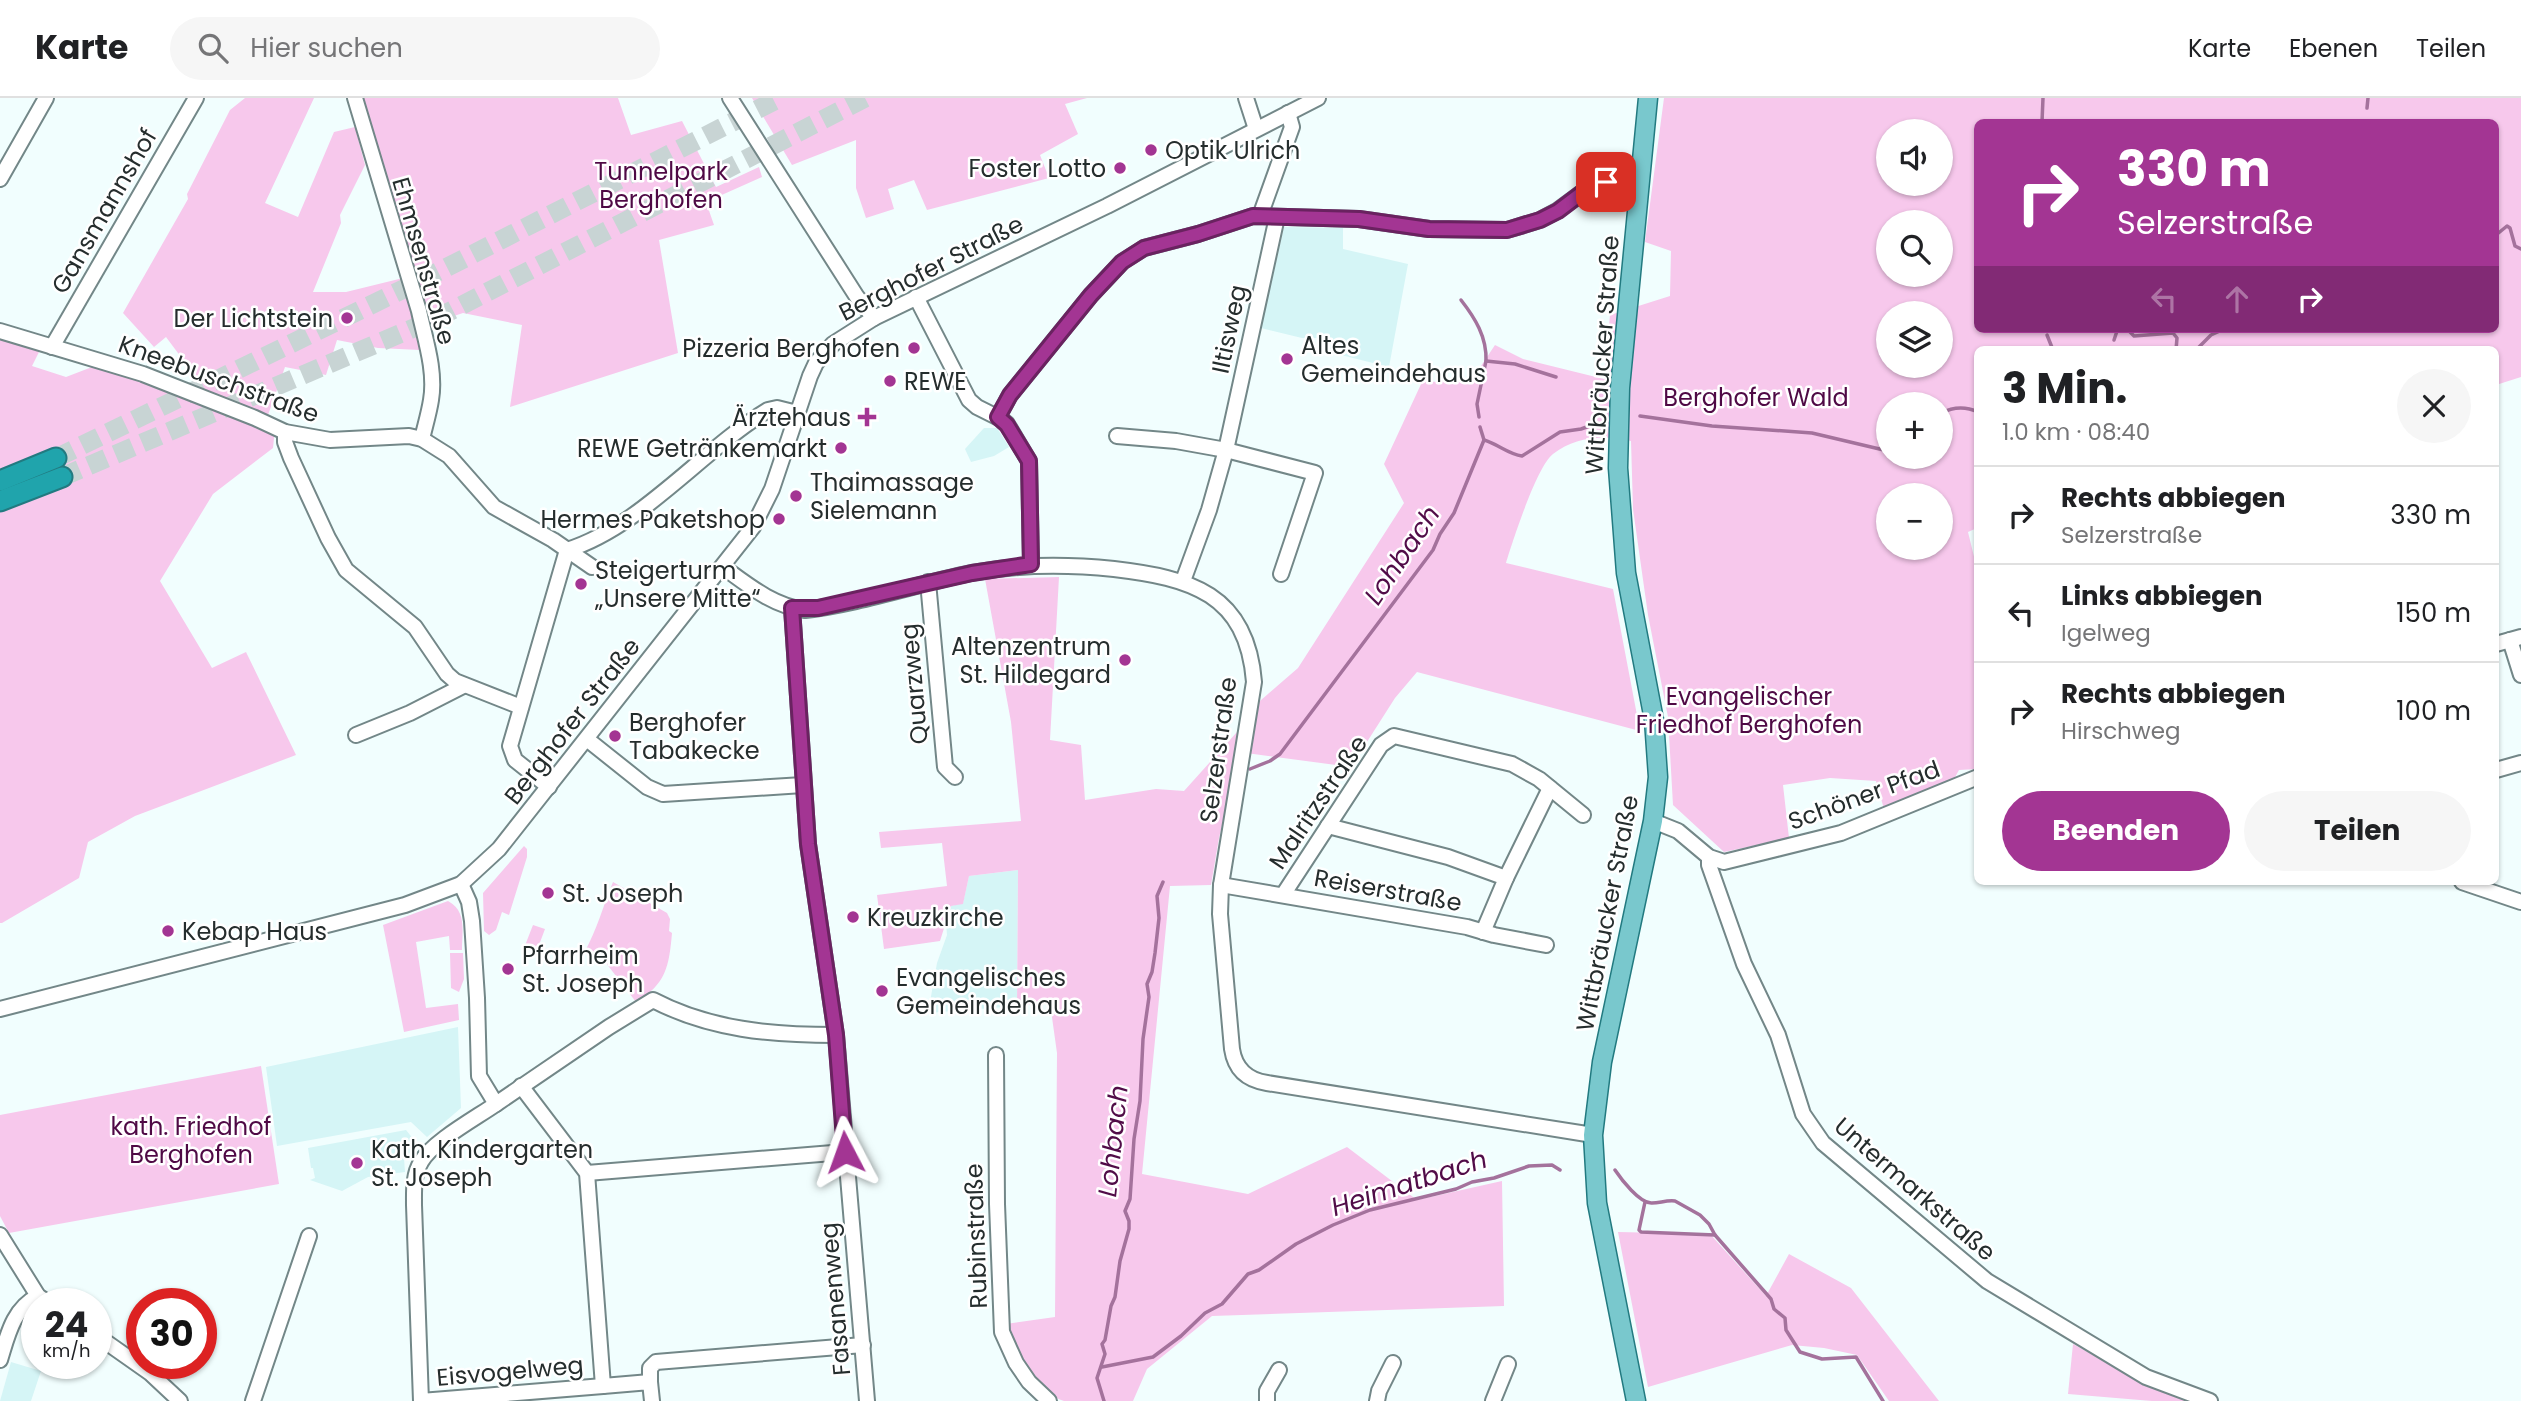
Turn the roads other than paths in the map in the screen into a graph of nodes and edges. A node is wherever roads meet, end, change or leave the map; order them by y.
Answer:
1 (46, 98) edge
2 (196, 98) edge
3 (355, 98) edge
4 (730, 98) edge
5 (1246, 98) edge
6 (1318, 98) edge
7 (1648, 98) edge
8 (1288, 113) junction
9 (1256, 130) junction
10 (4, 157) edge
11 (0, 178) edge
12 (1639, 185) junction
13 (1260, 216) junction
14 (1277, 217) junction
15 (916, 297) junction
16 (874, 318) junction
17 (0, 331) edge
18 (52, 347) junction
19 (797, 413) junction
20 (998, 417) junction
21 (285, 432) junction
22 (1117, 436) dead end
23 (422, 439) junction
24 (1226, 450) junction
25 (0, 481) edge
26 (0, 501) edge
27 (567, 550) junction
28 (1031, 564) junction
29 (592, 566) dead end
30 (723, 567) junction
31 (1281, 574) dead end
32 (1183, 581) junction
33 (928, 582) junction
34 (792, 608) junction
35 (2516, 638) edge
36 (2499, 643) edge
37 (2521, 675) edge
38 (463, 686) junction
39 (521, 707) junction
40 (356, 735) dead end
41 (588, 740) junction
42 (2521, 763) edge
43 (2499, 769) edge
44 (955, 777) dead end
45 (1974, 779) edge
46 (803, 785) junction
47 (549, 788) junction
48 (1550, 788) junction
49 (1583, 816) dead end
50 (1653, 821) junction
51 (1328, 826) junction
52 (1709, 857) junction
53 (1506, 878) junction
54 (461, 884) junction
55 (1221, 885) junction
56 (2471, 885) edge
57 (1283, 895) junction
58 (2521, 902) edge
59 (1483, 932) junction
60 (1546, 945) dead end
61 (0, 1009) edge
62 (836, 1035) junction
63 (996, 1055) dead end
64 (521, 1086) junction
65 (496, 1104) junction
66 (1593, 1135) junction
67 (845, 1152) junction
68 (587, 1173) junction
69 (0, 1235) edge
70 (309, 1236) dead end
71 (36, 1288) edge
72 (21, 1308) edge
73 (863, 1345) junction
74 (112, 1346) edge
75 (0, 1360) edge
76 (1393, 1363) dead end
77 (1508, 1364) dead end
78 (1279, 1370) dead end
79 (650, 1382) junction
80 (603, 1386) junction
81 (180, 1401) edge
82 (253, 1401) edge
83 (421, 1401) edge
84 (652, 1401) edge
85 (867, 1401) edge
86 (1049, 1401) edge
87 (1267, 1401) edge
88 (1377, 1401) edge
89 (1493, 1401) edge
90 (1636, 1401) edge
91 (2210, 1401) edge

1 - 10 street
2 - 18 street, Gansmannshof
3 - 23 street, Ehmsenstraße
4 - 16 street
5 - 9 street
6 - 8 street, Berghofer Straße
7 - 12 main road, Wittbräucker Straße
8 - 9 street, Berghofer Straße
8 - 13 street
9 - 15 street, Berghofer Straße
10 - 11 street
12 - 14 street
12 - 50 main road, Wittbräucker Straße
13 - 14 street
13 - 20 street
14 - 24 street, Iltisweg
15 - 16 street, Berghofer Straße
15 - 20 street
16 - 19 street, Berghofer Straße
17 - 18 street, Kneebuschstraße
18 - 21 street, Kneebuschstraße
19 - 27 street
19 - 30 street, Berghofer Straße
20 - 28 street
21 - 23 street, Kneebuschstraße
21 - 38 street
22 - 24 street
23 - 27 street
24 - 31 street
24 - 32 street, Iltisweg
25 - 26 highway
27 - 29 street
27 - 39 street
28 - 32 street, Selzerstraße
28 - 33 street, Selzerstraße
30 - 34 street, Selzerstraße
30 - 41 street, Berghofer Straße
32 - 55 street, Selzerstraße
33 - 34 street, Selzerstraße
33 - 44 street, Quarzweg
34 - 46 street, Fasanenweg
35 - 36 street
35 - 37 street
38 - 39 street
38 - 40 street
39 - 47 street
41 - 46 street
41 - 47 street, Berghofer Straße
42 - 43 street
45 - 52 street, Schöner Pfad
46 - 62 street, Fasanenweg
47 - 54 street, Berghofer Straße
48 - 49 street, Malritzstraße
48 - 51 street, Malritzstraße
48 - 53 street
50 - 52 street
50 - 66 main road, Wittbräucker Straße
51 - 53 street
51 - 57 street, Malritzstraße
52 - 91 street, Untermarkstraße
53 - 59 street
54 - 61 street, Berghofer Straße
54 - 65 street
55 - 57 street, Reiserstraße
55 - 66 street, Selzerstraße
56 - 58 street
57 - 59 street, Reiserstraße
59 - 60 street, Reiserstraße
62 - 64 street
62 - 67 street, Fasanenweg
63 - 86 street, Rubinstraße
64 - 65 street
64 - 68 street
65 - 83 street
66 - 90 main road, Wittbräucker Straße
67 - 68 street
67 - 73 street, Fasanenweg
68 - 80 street
69 - 71 street
70 - 82 street
72 - 75 street
73 - 79 street
73 - 85 street, Fasanenweg
74 - 81 street
76 - 88 street
77 - 89 street
78 - 87 street
79 - 80 street, Eisvogelweg
79 - 84 street
80 - 83 street, Eisvogelweg

